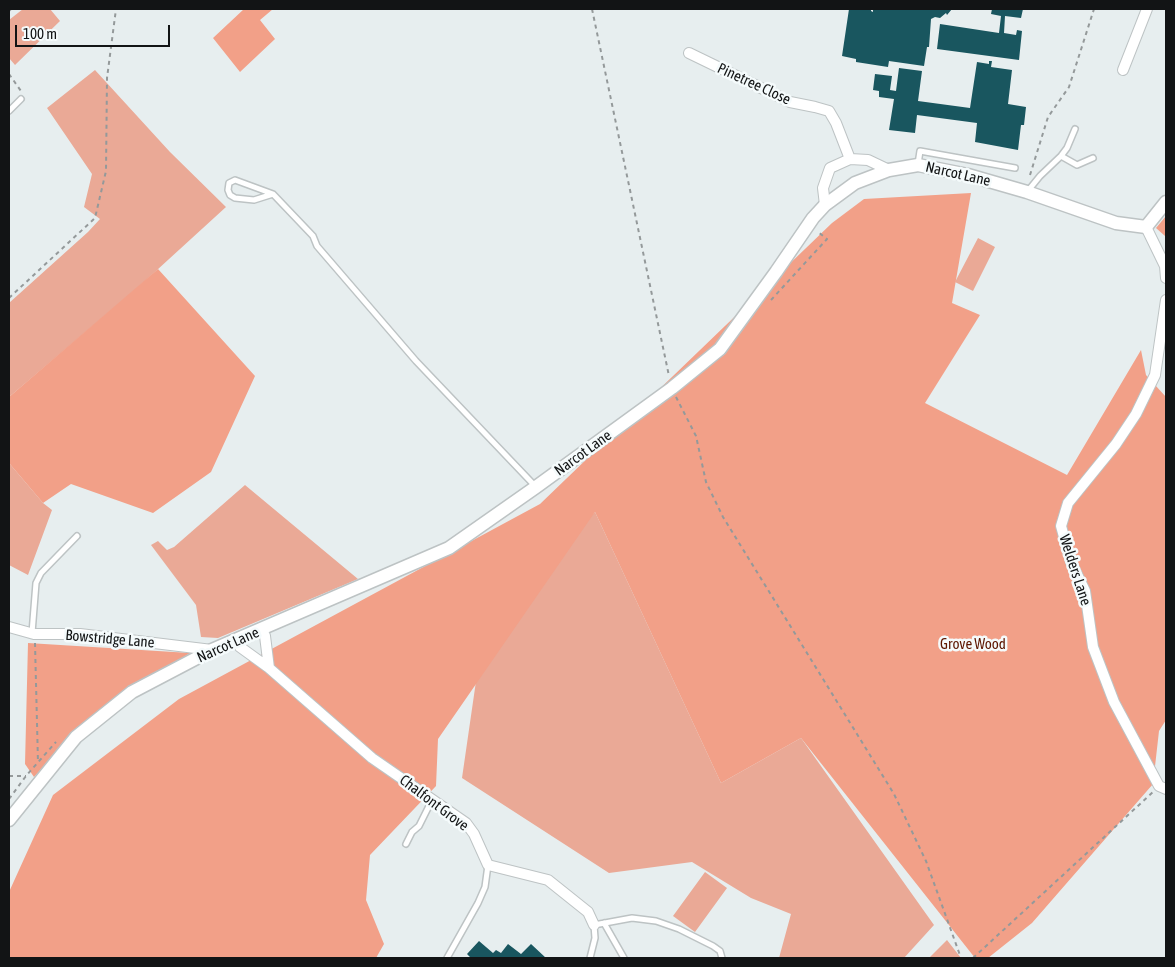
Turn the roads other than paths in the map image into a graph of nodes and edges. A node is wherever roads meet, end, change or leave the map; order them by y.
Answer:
1 (1147, 9) edge
2 (689, 53) dead end
3 (1123, 70) dead end
4 (21, 99) road end
5 (9, 112) edge
6 (1075, 129) dead end
7 (1061, 156) junction
8 (1093, 158) dead end
9 (850, 159) junction
10 (918, 165) junction
11 (1015, 168) dead end
12 (889, 170) junction
13 (1026, 192) junction
14 (273, 194) junction
15 (1166, 202) edge
16 (825, 205) junction
17 (1146, 227) junction
18 (1166, 278) edge
19 (1166, 300) edge
20 (536, 487) junction
21 (77, 536) dead end
22 (9, 627) edge
23 (262, 630) junction
24 (33, 634) junction
25 (237, 640) junction
26 (212, 650) junction
27 (269, 668) junction
28 (1163, 787) edge
29 (432, 800) junction
30 (9, 820) edge
31 (406, 844) dead end
32 (488, 865) junction
33 (599, 924) junction
34 (447, 958) edge
35 (590, 958) edge
36 (624, 958) edge
37 (722, 958) edge

1 - 3 street
2 - 9 street, Pinetree Close
4 - 5 lane
6 - 7 lane
7 - 8 lane
7 - 13 lane
9 - 12 street
9 - 16 street
10 - 11 lane
10 - 12 street, Narcot Lane
10 - 13 street, Narcot Lane
12 - 16 street, Narcot Lane
13 - 17 street, Narcot Lane
14 - 14 lane
14 - 20 lane
15 - 17 street
16 - 20 street, Narcot Lane
17 - 18 street
19 - 28 street, Welders Lane
20 - 23 street, Narcot Lane
21 - 24 lane
22 - 24 street, Bowstridge Lane
23 - 25 street, Narcot Lane
23 - 27 street
24 - 26 street, Bowstridge Lane
25 - 26 street, Narcot Lane
25 - 27 street, Chalfont Grove
26 - 30 street, Narcot Lane
27 - 29 street, Chalfont Grove
29 - 31 lane
29 - 32 street, Chalfont Grove
32 - 33 street
32 - 34 lane
33 - 35 lane
33 - 36 lane
33 - 37 lane

